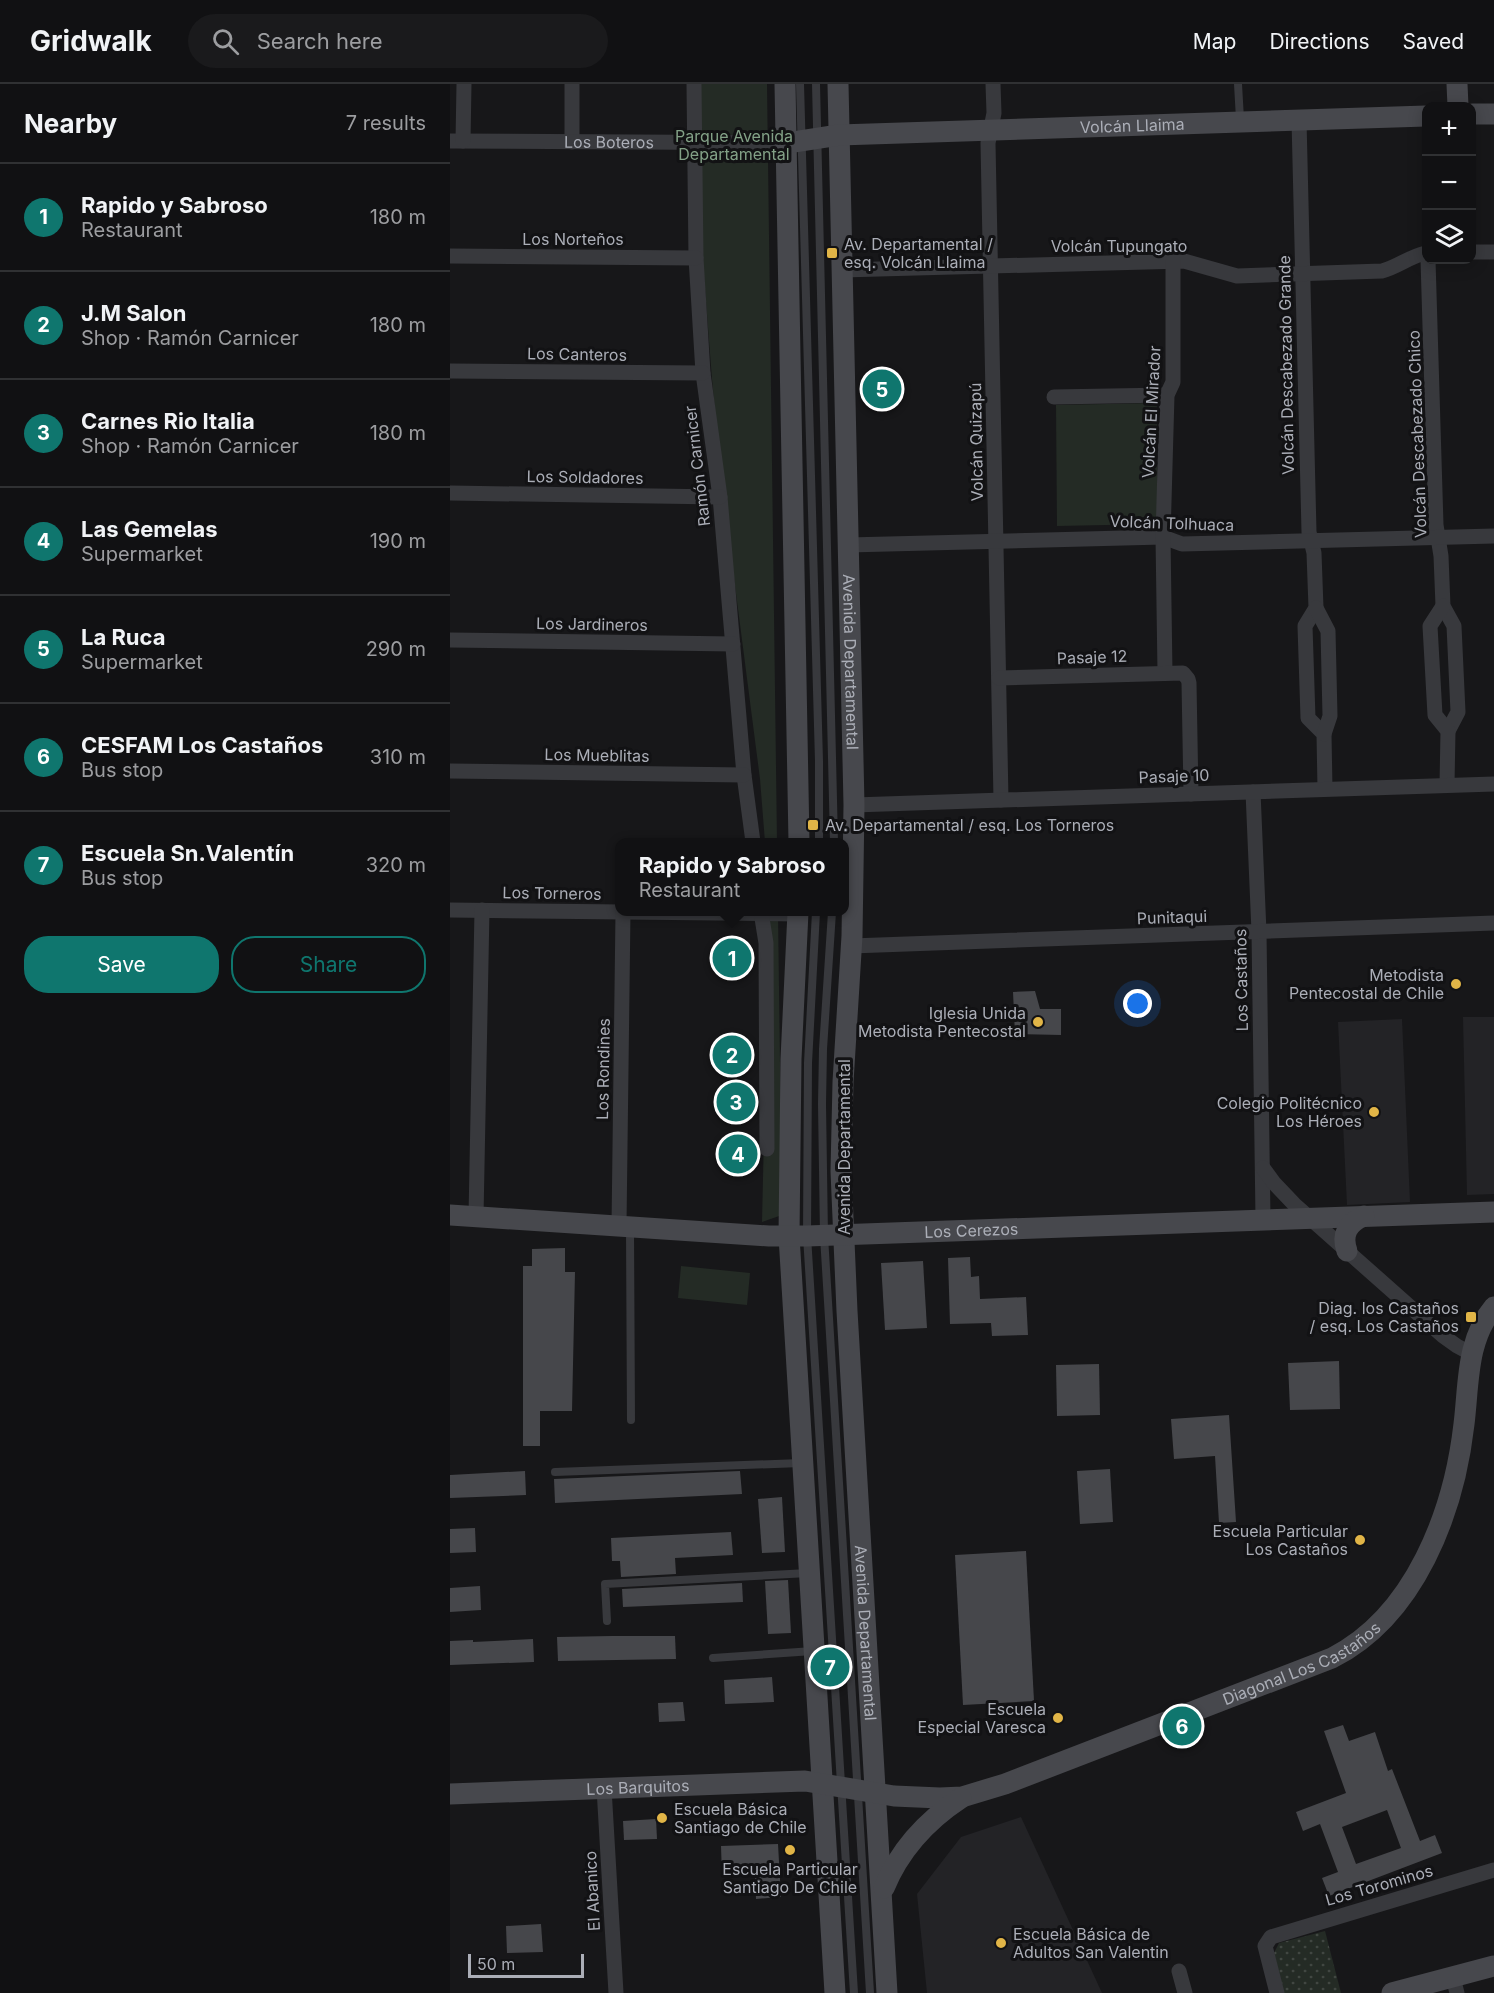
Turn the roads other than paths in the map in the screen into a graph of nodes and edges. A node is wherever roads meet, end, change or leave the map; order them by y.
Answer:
1 (464, 84) edge
2 (572, 84) edge
3 (693, 84) edge
4 (785, 84) edge
5 (801, 84) edge
6 (816, 84) edge
7 (838, 84) edge
8 (993, 84) edge
9 (1238, 84) edge
10 (1457, 84) edge
11 (1458, 102) edge
12 (1476, 114) edge
13 (1494, 114) edge
14 (1422, 116) edge
15 (1299, 120) junction
16 (1240, 121) junction
17 (991, 130) junction
18 (839, 135) junction
19 (802, 140) junction
20 (457, 141) edge
21 (572, 142) junction
22 (695, 143) junction
23 (1476, 252) edge
24 (1494, 252) edge
25 (1422, 254) edge
26 (450, 256) edge
27 (696, 258) junction
28 (1173, 261) junction
29 (1428, 264) edge
30 (990, 266) junction
31 (842, 270) junction
32 (1302, 274) junction
33 (450, 371) edge
34 (703, 374) junction
35 (1167, 394) junction
36 (1054, 397) dead end
37 (450, 493) edge
38 (720, 497) junction
39 (1494, 536) edge
40 (1163, 537) junction
41 (1438, 537) junction
42 (996, 541) junction
43 (1311, 541) junction
44 (848, 544) junction
45 (1443, 606) junction
46 (1316, 608) junction
47 (450, 640) edge
48 (733, 644) junction
49 (1165, 673) junction
50 (999, 678) junction
51 (1448, 731) junction
52 (1324, 734) junction
53 (450, 771) edge
54 (744, 775) junction
55 (1494, 784) edge
56 (1447, 785) junction
57 (1325, 789) junction
58 (1253, 792) junction
59 (1191, 794) junction
60 (1001, 800) junction
61 (855, 805) junction
62 (752, 838) edge
63 (799, 838) edge
64 (819, 838) edge
65 (834, 838) edge
66 (450, 910) edge
67 (482, 910) junction
68 (615, 912) edge
69 (623, 916) edge
70 (762, 916) edge
71 (804, 916) edge
72 (832, 916) edge
73 (1494, 923) edge
74 (1259, 932) junction
75 (851, 946) junction
76 (767, 1149) dead end
77 (1263, 1168) junction
78 (1494, 1212) edge
79 (450, 1215) edge
80 (476, 1216) junction
81 (1364, 1216) junction
82 (1309, 1218) junction
83 (1263, 1219) junction
84 (624, 1226) junction
85 (816, 1236) junction
86 (1347, 1251) junction
87 (1494, 1307) edge
88 (1472, 1354) junction
89 (632, 1420) dead end
90 (855, 1449) junction
91 (803, 1463) junction
92 (555, 1472) dead end
93 (844, 1548) junction
94 (810, 1573) junction
95 (607, 1621) dead end
96 (815, 1651) junction
97 (713, 1658) dead end
98 (604, 1788) junction
99 (850, 1788) junction
100 (450, 1794) edge
101 (962, 1797) junction
102 (1494, 1870) edge
103 (882, 1892) junction
104 (1494, 1966) edge
105 (1179, 1971) dead end
106 (1455, 1985) edge
107 (616, 1993) edge
108 (835, 1993) edge
109 (854, 1993) edge
110 (870, 1993) edge
111 (887, 1993) edge
112 (1185, 1993) edge
113 (1277, 1993) edge
114 (1392, 1993) edge

1 - 20 street
2 - 21 street
3 - 22 street, Ramón Carnicer
4 - 19 main road
5 - 19 lane
6 - 19 lane
7 - 18 main road, Avenida Departamental
8 - 17 street, Volcán Quizapú
9 - 16 lane
10 - 11 main road
12 - 13 main road
14 - 15 main road, Volcán Llaima
15 - 16 main road, Volcán Llaima
15 - 32 street, Volcán Descabezado Grande
16 - 17 main road, Volcán Llaima
17 - 18 main road, Volcán Llaima
17 - 30 street, Volcán Quizapú
18 - 19 main road, Los Boteros
18 - 31 main road, Avenida Departamental
19 - 22 street, Los Boteros
19 - 63 main road
19 - 64 lane
19 - 65 lane
20 - 21 street, Los Boteros
21 - 22 street, Los Boteros
22 - 27 street, Ramón Carnicer
23 - 24 street
25 - 32 street, Volcán Tupungato
26 - 27 street, Los Norteños
27 - 34 street, Ramón Carnicer
28 - 30 street, Volcán Tupungato
28 - 32 street, Volcán Tupungato
28 - 35 street, Volcán El Mirador
29 - 41 street, Volcán Descabezado Chico
30 - 31 street, Volcán Tupungato
30 - 42 street, Volcán Quizapú
31 - 44 main road, Avenida Departamental
32 - 43 street, Volcán Descabezado Grande
33 - 34 street, Los Canteros
34 - 38 street, Ramón Carnicer
35 - 36 street
35 - 40 street, Volcán El Mirador
37 - 38 street, Los Soldadores
38 - 48 street, Ramón Carnicer
39 - 41 street, Volcán Tolhuaca
40 - 42 street, Volcán Tolhuaca
40 - 43 street, Volcán Tolhuaca
40 - 49 street, Volcán El Mirador
41 - 43 street, Volcán Tolhuaca
41 - 45 street, Volcán Descabezado Chico
42 - 44 street, Volcán Tolhuaca
42 - 50 street, Volcán Quizapú
43 - 46 street, Volcán Descabezado Grande
44 - 61 main road, Avenida Departamental
45 - 51 street, Volcán Descabezado Chico
45 - 51 street, Volcán Descabezado Chico
46 - 52 street, Volcán Descabezado Grande
46 - 52 street, Volcán Descabezado Grande
47 - 48 street, Los Jardineros
48 - 54 street, Ramón Carnicer
49 - 50 street, Pasaje 12
49 - 59 street, Pasaje 12
50 - 60 street, Volcán Quizapú
51 - 56 street, Volcán Descabezado Chico
52 - 57 street, Volcán Descabezado Grande
53 - 54 street, Los Mueblitas
54 - 62 street, Ramón Carnicer
55 - 56 street, Pasaje 10
56 - 57 street, Pasaje 10
57 - 58 street, Pasaje 10
58 - 59 street, Pasaje 10
58 - 74 street, Los Castaños
59 - 60 street, Pasaje 10
60 - 61 street, Pasaje 10
61 - 75 main road, Avenida Departamental
66 - 67 street, Los Torneros
67 - 68 street, Los Torneros
67 - 80 street
69 - 84 street, Los Rondines
70 - 76 street
71 - 85 main road, Avenida Departamental
72 - 85 lane
73 - 74 street, Punitaqui
74 - 75 street, Punitaqui
74 - 77 street, Los Castaños
75 - 85 main road, Avenida Departamental
77 - 82 street
77 - 83 street, Los Castaños
78 - 81 main road, Los Cerezos
79 - 80 main road, Los Cerezos
80 - 84 main road, Los Cerezos
81 - 82 main road, Los Cerezos
81 - 86 main road
82 - 83 main road, Los Cerezos
82 - 86 street
83 - 85 main road, Los Cerezos
84 - 85 main road, Los Cerezos
84 - 89 lane
85 - 90 main road, Avenida Departamental
85 - 91 main road, Avenida Departamental
85 - 93 lane
85 - 99 lane
86 - 88 street
87 - 88 main road, Diagonal Los Castaños
88 - 101 main road, Diagonal Los Castaños
90 - 93 lane
90 - 99 main road, Avenida Departamental
91 - 92 lane
91 - 94 main road, Avenida Departamental
93 - 99 lane
94 - 95 lane
94 - 96 main road, Avenida Departamental
96 - 97 lane
96 - 99 main road, Avenida Departamental
98 - 99 main road, Los Barquitos
98 - 100 main road, Los Barquitos
98 - 107 street, El Abanico
99 - 101 main road, Diagonal Los Castaños
99 - 103 main road, Avenida Departamental
99 - 108 main road, Avenida Departamental
99 - 109 lane
99 - 110 lane
101 - 103 main road
102 - 113 street, Los Torominos
103 - 111 main road, Avenida Departamental
104 - 106 main road
105 - 112 street
106 - 114 main road

